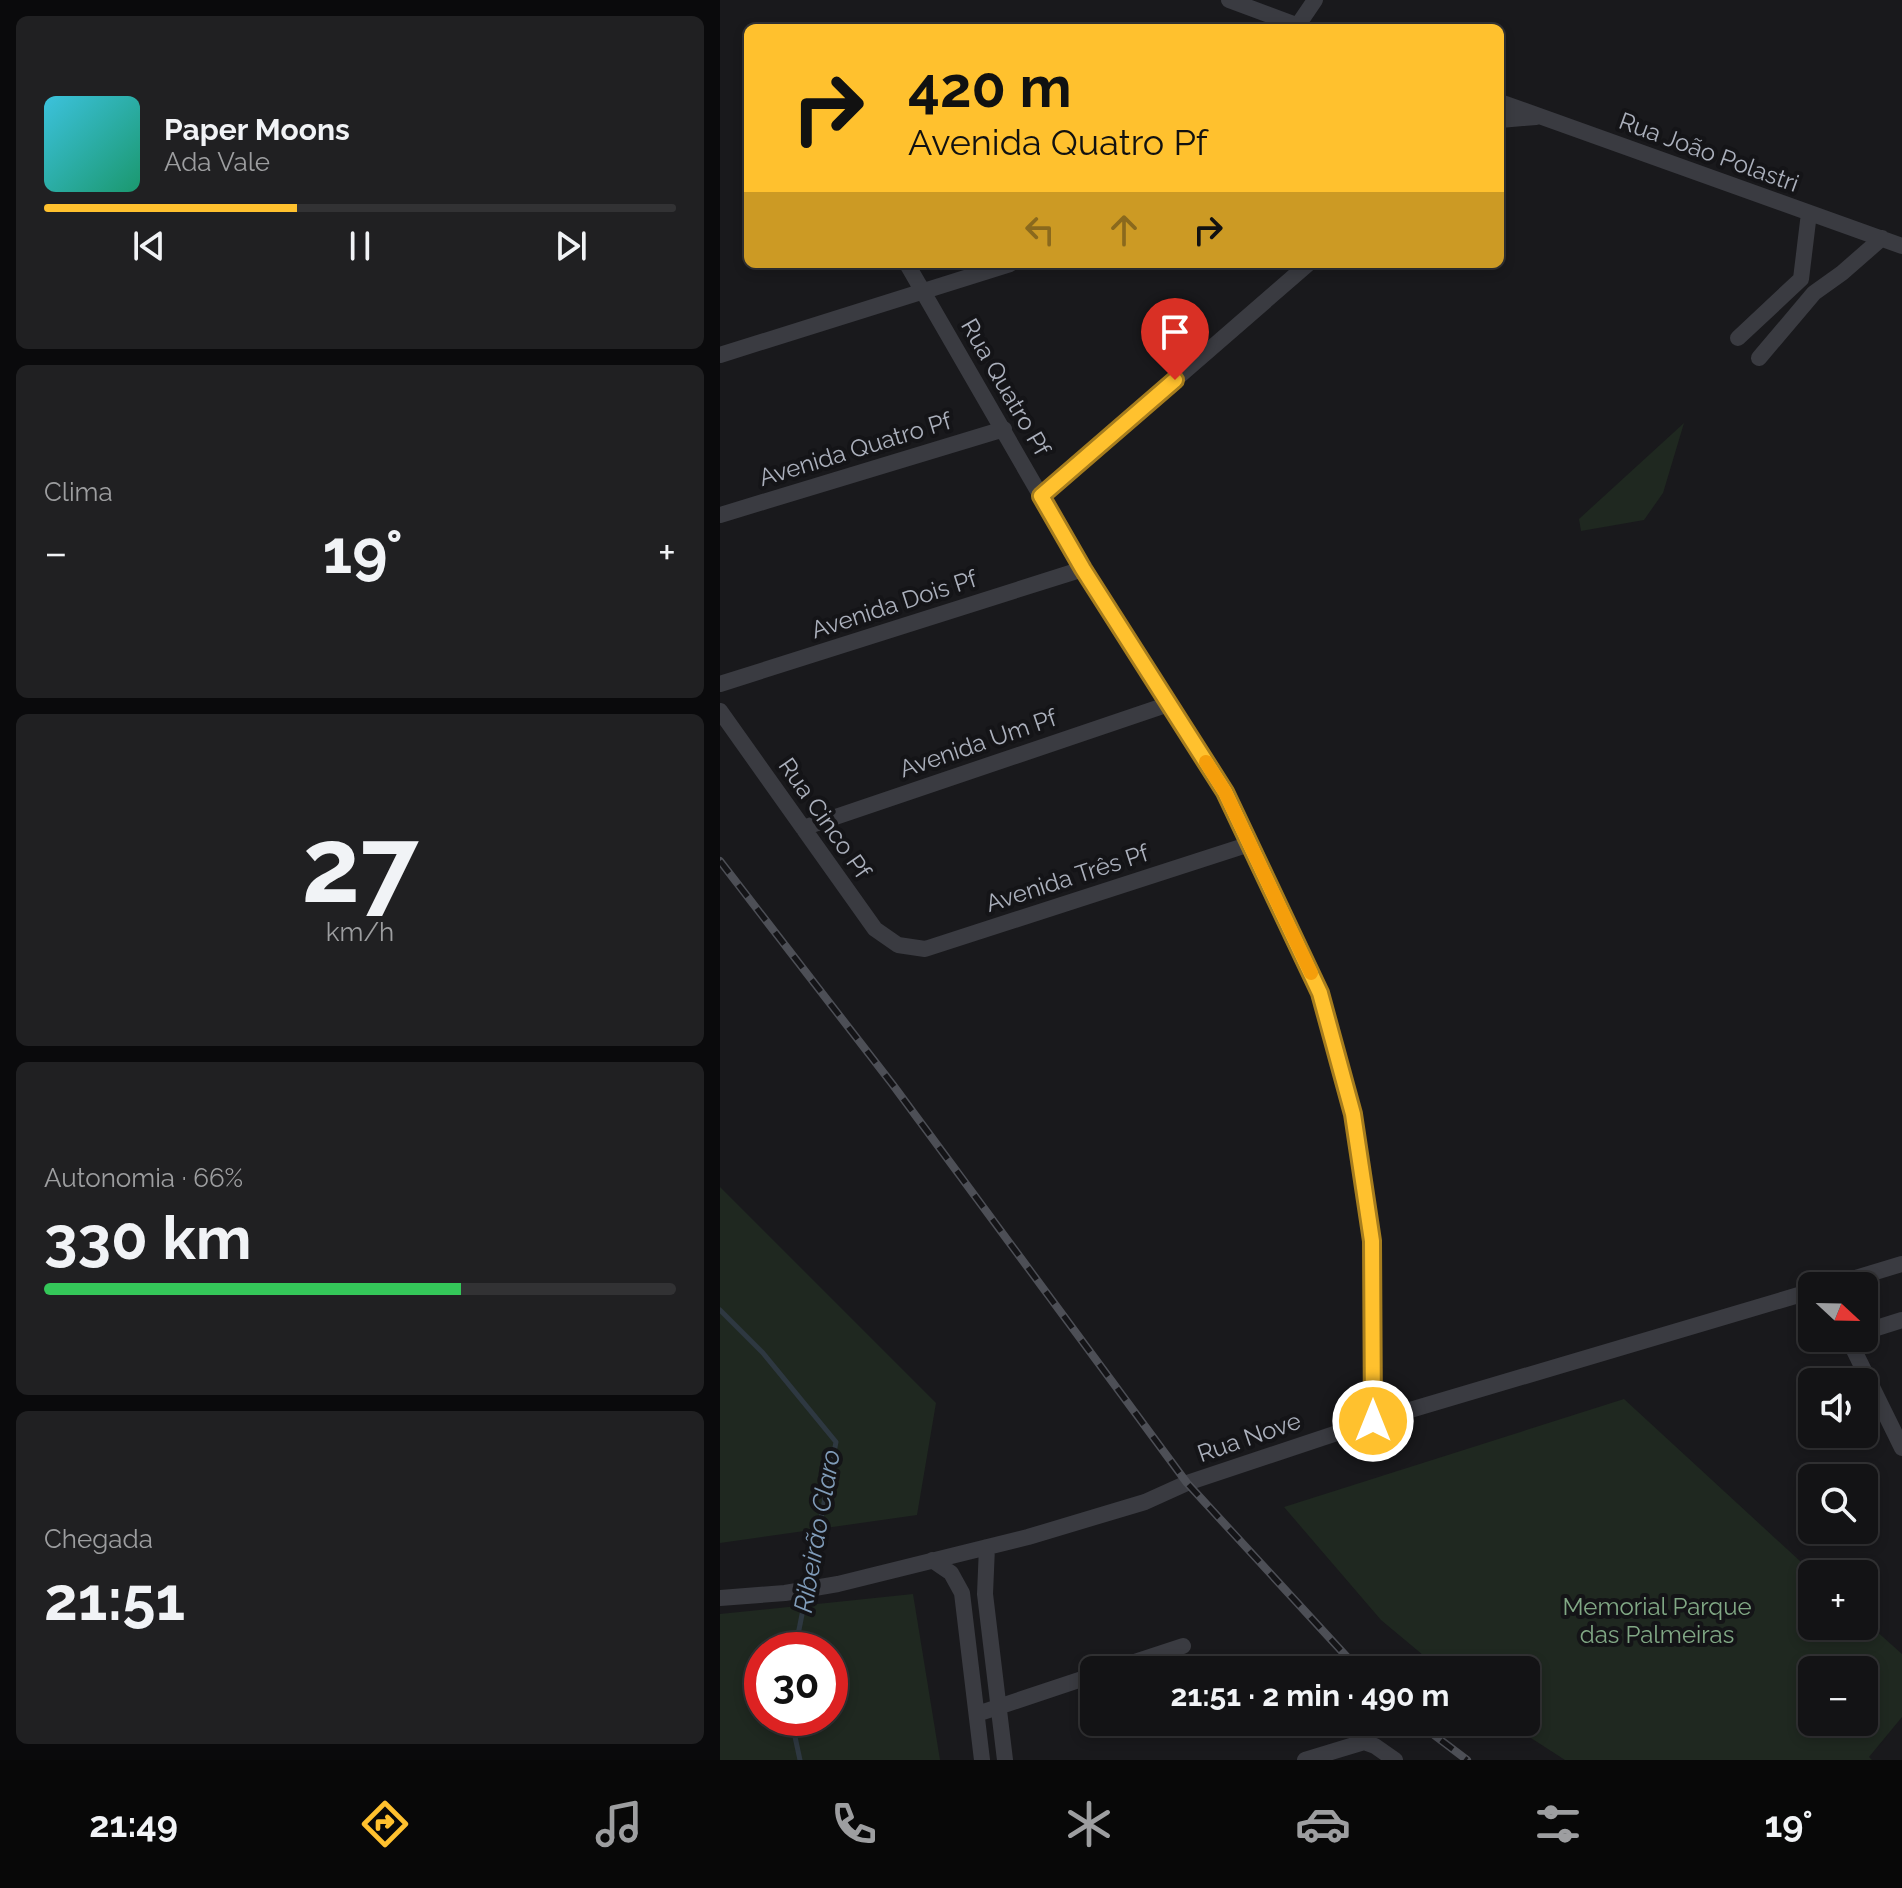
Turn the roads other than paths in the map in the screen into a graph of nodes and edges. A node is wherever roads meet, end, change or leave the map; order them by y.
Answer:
1 (1229, 0) edge
2 (1315, 0) edge
3 (1259, 5) edge
4 (1295, 24) edge
5 (1303, 24) edge
6 (1504, 103) edge
7 (1541, 117) junction
8 (1504, 120) edge
9 (1809, 213) junction
10 (1882, 238) junction
11 (1902, 246) edge
12 (909, 268) edge
13 (996, 268) edge
14 (1303, 268) edge
15 (1801, 279) junction
16 (922, 290) junction
17 (1814, 293) junction
18 (1738, 338) dead end
19 (720, 355) edge
20 (1759, 358) dead end
21 (1004, 429) junction
22 (1041, 496) junction
23 (720, 515) edge
24 (1083, 569) junction
25 (720, 684) edge
26 (1169, 704) junction
27 (720, 711) edge
28 (803, 828) junction
29 (1250, 844) junction
30 (898, 945) joint
31 (1902, 1264) edge
32 (1875, 1272) edge
33 (1798, 1295) edge
34 (1902, 1320) edge
35 (1878, 1328) edge
36 (1855, 1352) edge
37 (1373, 1421) junction
38 (1902, 1448) edge
39 (987, 1547) junction
40 (932, 1560) junction
41 (720, 1598) edge
42 (1183, 1646) dead end
43 (1153, 1656) edge
44 (1080, 1680) edge
45 (999, 1707) junction
46 (977, 1714) junction
47 (982, 1760) edge
48 (1005, 1760) edge
49 (1305, 1760) edge
50 (1395, 1760) edge

1 - 3 street
2 - 5 street
3 - 4 street
6 - 7 street, Rua João Polastri
7 - 8 street
7 - 9 street, Rua João Polastri
9 - 10 street, Rua João Polastri
9 - 15 street
10 - 11 street, Rua João Polastri
10 - 17 street
12 - 16 street, Rua Quatro Pf
13 - 16 street
14 - 22 street
15 - 17 street
15 - 18 street
16 - 19 street
16 - 21 street, Rua Quatro Pf
17 - 20 street
21 - 22 street, Rua Quatro Pf
21 - 23 street, Avenida Quatro Pf
22 - 24 street, Rua Quatro Pf
24 - 25 street, Avenida Dois Pf
24 - 26 street, Rua Quatro Pf
26 - 28 street, Avenida Um Pf
26 - 29 street, Rua Quatro Pf
27 - 28 street, Rua Cinco Pf
28 - 30 street, Rua Cinco Pf
29 - 30 street, Avenida Três Pf
29 - 37 street, Rua Quatro Pf
31 - 32 street
33 - 37 street, Rua Nove
34 - 35 street
36 - 38 street
37 - 39 street, Rua Nove
39 - 40 street, Rua Nove
39 - 45 street
40 - 41 street, Rua Nove
40 - 46 street
42 - 43 street
44 - 45 street
45 - 46 street
45 - 48 street
46 - 47 street
49 - 50 street

